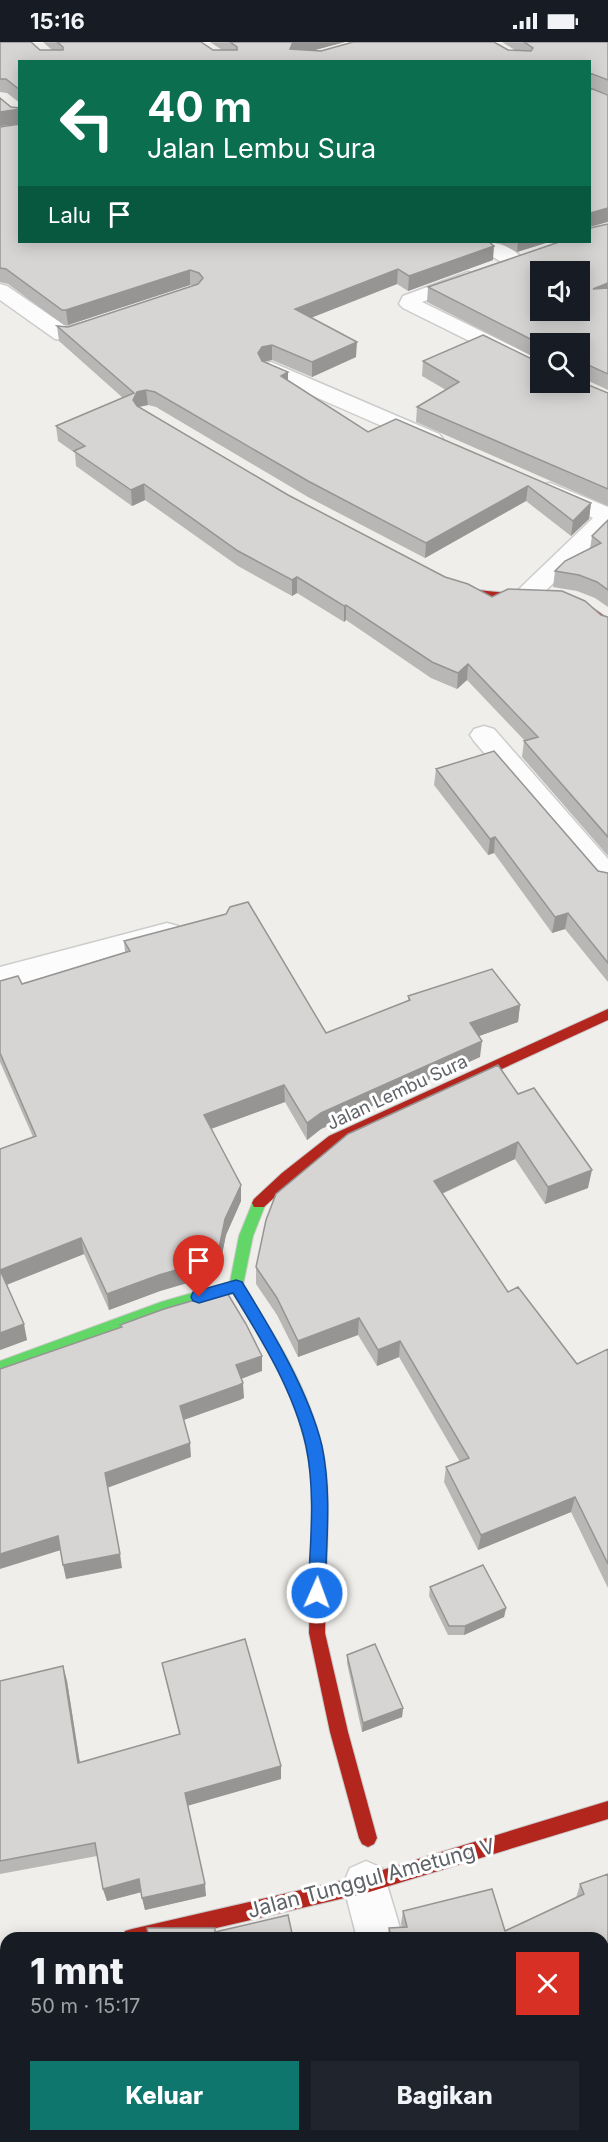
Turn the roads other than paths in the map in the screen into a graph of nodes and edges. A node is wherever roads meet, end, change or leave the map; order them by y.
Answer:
1 (485, 243) edge
2 (0, 290) edge
3 (123, 317) edge
4 (530, 364) edge
5 (271, 369) edge
6 (456, 449) edge
7 (532, 483) edge
8 (608, 517) edge
9 (433, 575) edge
10 (527, 595) junction
11 (608, 624) edge
12 (484, 735) dead end
13 (608, 878) edge
14 (192, 927) edge
15 (0, 978) edge
16 (608, 1014) edge
17 (236, 1286) junction
18 (0, 1368) edge
19 (608, 1810) edge
20 (368, 1838) dead end
21 (366, 1884) junction
22 (158, 1932) edge
23 (378, 1932) edge

1 - 4 street
2 - 3 street
5 - 6 street
7 - 8 street
8 - 10 street
9 - 10 street
10 - 11 street
12 - 13 street
14 - 15 street
16 - 17 street, Jalan Lembu Sura
17 - 18 street
17 - 20 street
19 - 21 street, Jalan Tunggul Ametung V
21 - 22 street, Jalan Tunggul Ametung V
21 - 23 street

